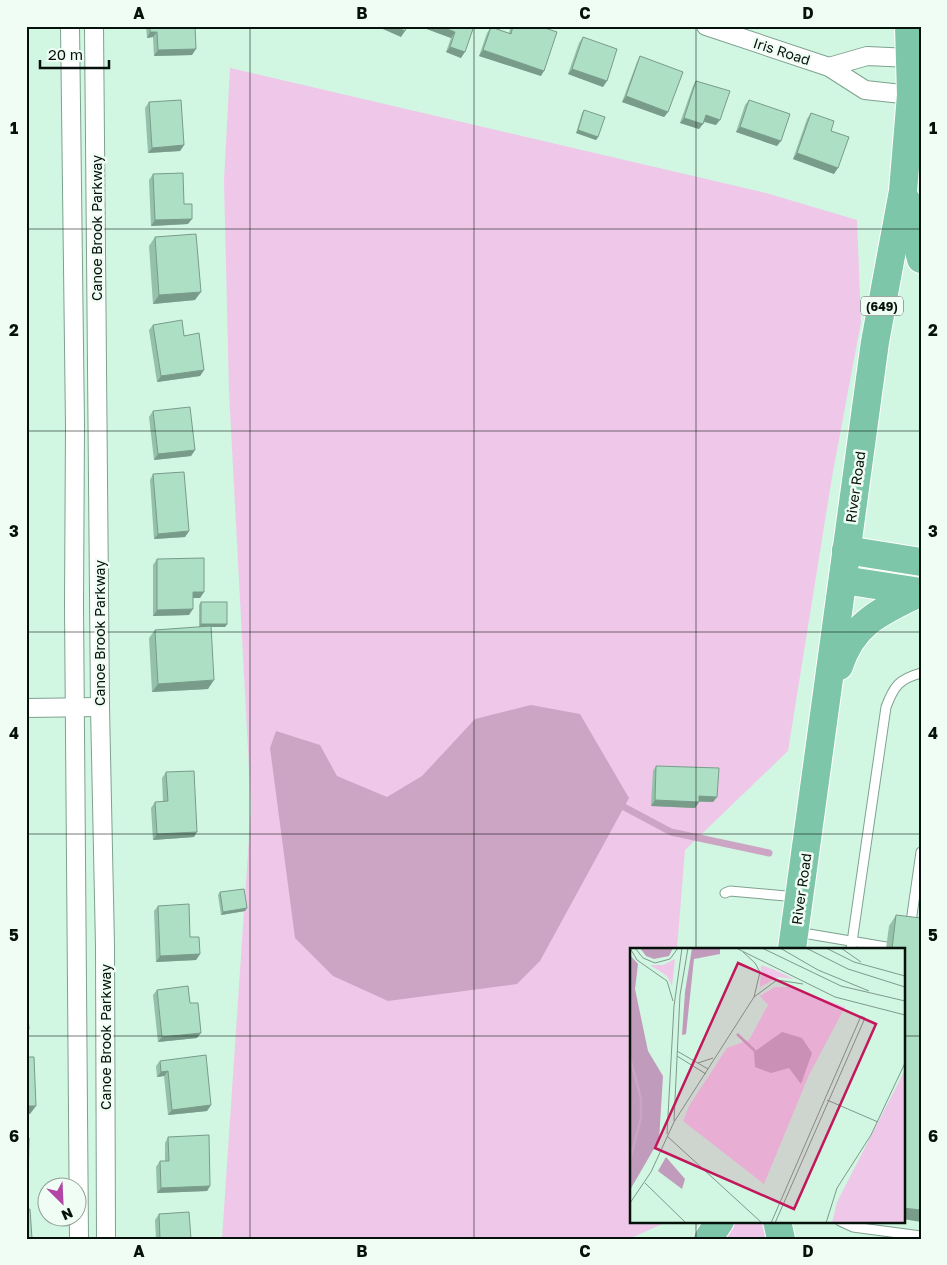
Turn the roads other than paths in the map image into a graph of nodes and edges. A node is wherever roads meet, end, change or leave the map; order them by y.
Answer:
1 (70, 26) edge
2 (94, 26) edge
3 (706, 26) edge
4 (909, 26) edge
5 (910, 58) junction
6 (829, 67) junction
7 (911, 95) junction
8 (921, 126) edge
9 (903, 191) junction
10 (921, 259) edge
11 (846, 550) junction
12 (921, 562) edge
13 (843, 580) junction
14 (921, 592) edge
15 (921, 673) edge
16 (75, 707) junction
17 (100, 707) junction
18 (26, 708) edge
19 (824, 711) junction
20 (921, 852) edge
21 (725, 893) dead end
22 (800, 897) junction
23 (916, 915) edge
24 (910, 928) edge
25 (794, 940) edge
26 (852, 945) edge
27 (886, 947) dead end
28 (719, 1222) edge
29 (778, 1222) edge
30 (842, 1222) edge
31 (877, 1225) edge
32 (921, 1236) edge
33 (79, 1239) edge
34 (106, 1239) edge
35 (708, 1239) edge
36 (781, 1239) edge

1 - 16 street, Canoe Brook Parkway
2 - 17 street, Canoe Brook Parkway
3 - 6 street, Iris Road
4 - 5 main road, River Road
5 - 6 street
5 - 7 main road, River Road
6 - 7 street, Iris Road
7 - 8 main road
7 - 9 main road, River Road / (649)
9 - 10 main road, (649)
9 - 11 main road, River Road / (649)
11 - 12 main road
11 - 13 main road, River Road / (649)
13 - 14 main road
13 - 19 main road, River Road / (649)
14 - 19 main road
15 - 26 lane
16 - 17 street
16 - 18 street
16 - 33 street, Canoe Brook Parkway
17 - 34 street, Canoe Brook Parkway
19 - 22 main road, River Road
20 - 23 lane
21 - 22 lane
22 - 25 main road, River Road
23 - 24 lane
25 - 26 lane
26 - 27 lane
28 - 35 main road
29 - 36 main road
30 - 31 lane
31 - 32 lane

